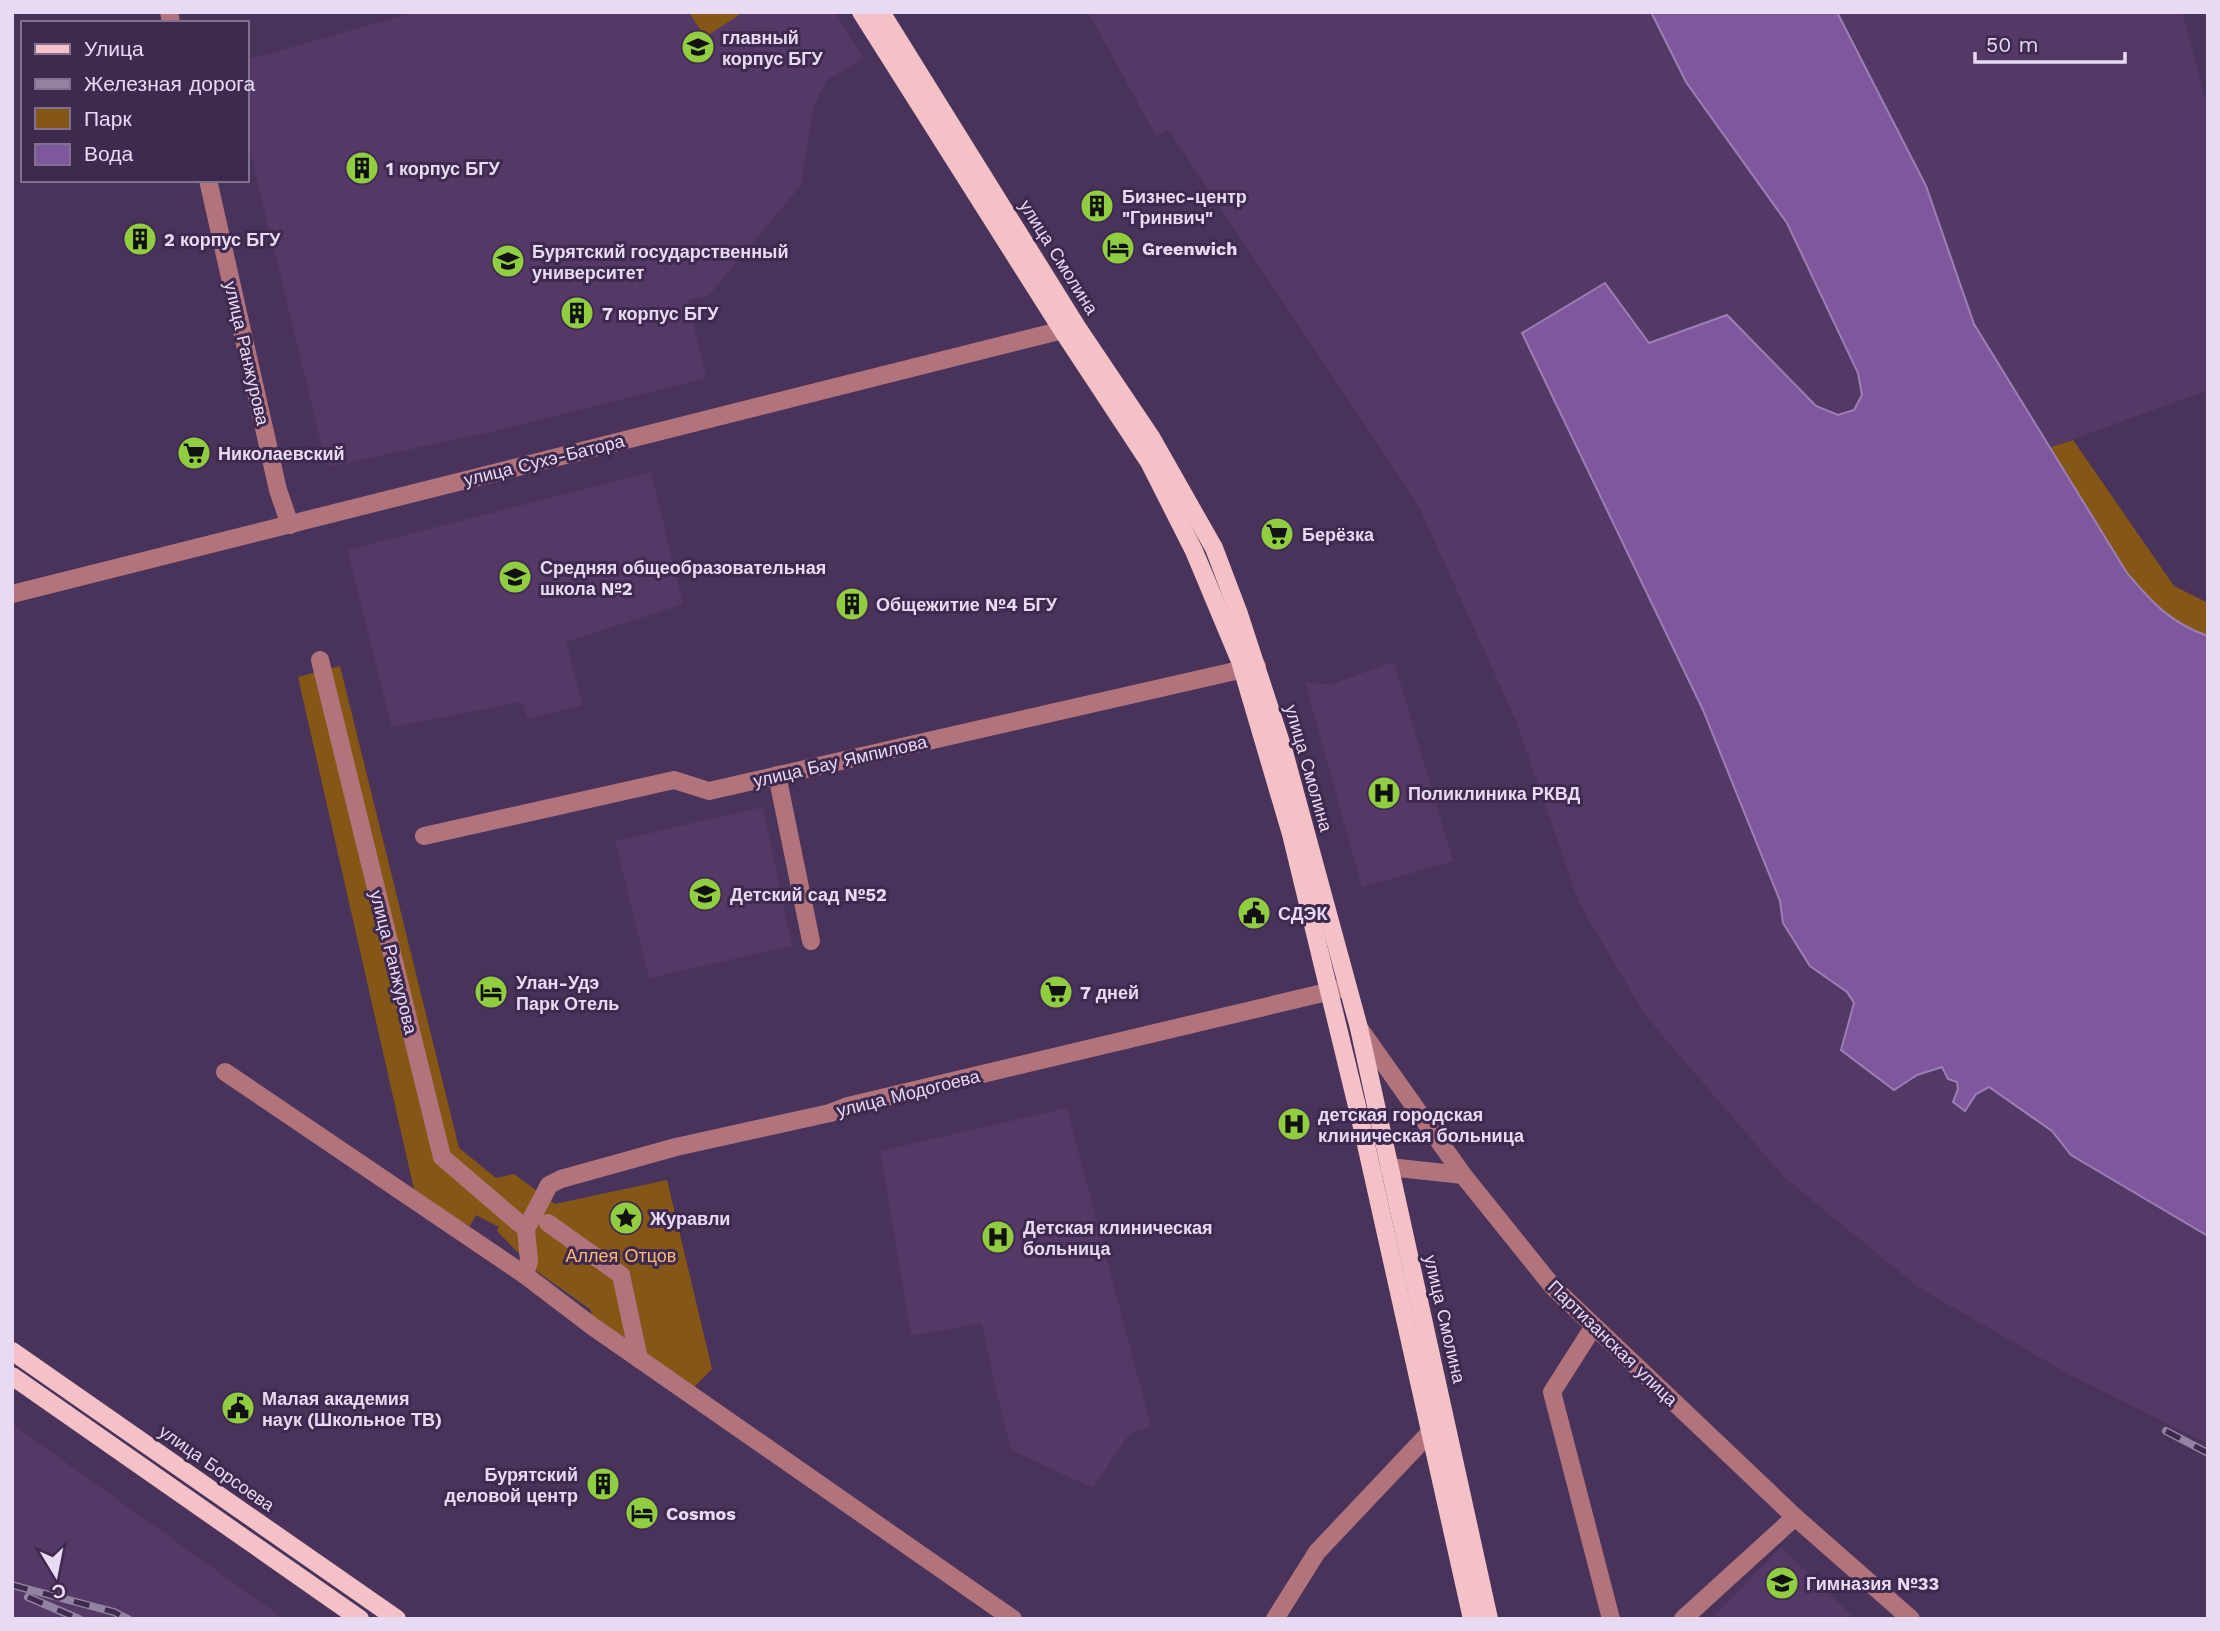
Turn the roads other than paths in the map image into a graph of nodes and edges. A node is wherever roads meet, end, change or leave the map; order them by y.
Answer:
1 (860, 12) edge
2 (881, 12) edge
3 (208, 182) edge
4 (1070, 329) junction
5 (290, 525) junction
6 (12, 594) edge
7 (320, 660) dead end
8 (1250, 667) junction
9 (777, 775) junction
10 (424, 836) dead end
11 (811, 941) dead end
12 (1348, 987) junction
13 (1329, 991) junction
14 (1359, 1028) junction
15 (225, 1072) dead end
16 (1389, 1167) junction
17 (1462, 1175) junction
18 (548, 1223) dead end
19 (526, 1229) junction
20 (527, 1268) junction
21 (1594, 1326) junction
22 (12, 1351) edge
23 (639, 1359) junction
24 (12, 1376) edge
25 (1445, 1416) junction
26 (1430, 1432) junction
27 (1795, 1517) junction
28 (360, 1619) edge
29 (397, 1619) edge
30 (1013, 1619) edge
31 (1275, 1619) edge
32 (1472, 1619) edge
33 (1489, 1619) edge
34 (1611, 1619) edge
35 (1683, 1619) edge
36 (1911, 1619) edge

1 - 4 main road
2 - 4 main road, улица Смолина
3 - 5 street, улица Ранжурова
4 - 5 street, улица Сухэ-Батора
4 - 8 main road, улица Смолина
5 - 6 street, улица Сухэ-Батора
7 - 19 street, улица Ранжурова
8 - 9 street, улица Бау Ямпилова
8 - 12 main road, улица Смолина
8 - 13 main road
9 - 10 street, улица Бау Ямпилова
9 - 11 street
12 - 13 street, улица Модогоева
12 - 14 main road, улица Смолина
13 - 19 street, улица Модогоева
13 - 26 main road
14 - 16 main road, улица Смолина
14 - 17 street, Партизанская улица
15 - 20 street
16 - 17 street
16 - 25 main road, улица Смолина
17 - 21 street, Партизанская улица
18 - 23 street
19 - 20 street
20 - 23 street
21 - 27 street, Партизанская улица
21 - 34 street
22 - 29 main road, улица Борсоева
23 - 30 street
24 - 28 main road
25 - 26 street
25 - 33 main road, улица Смолина
26 - 31 street
26 - 32 main road
27 - 35 street
27 - 36 street, Партизанская улица

